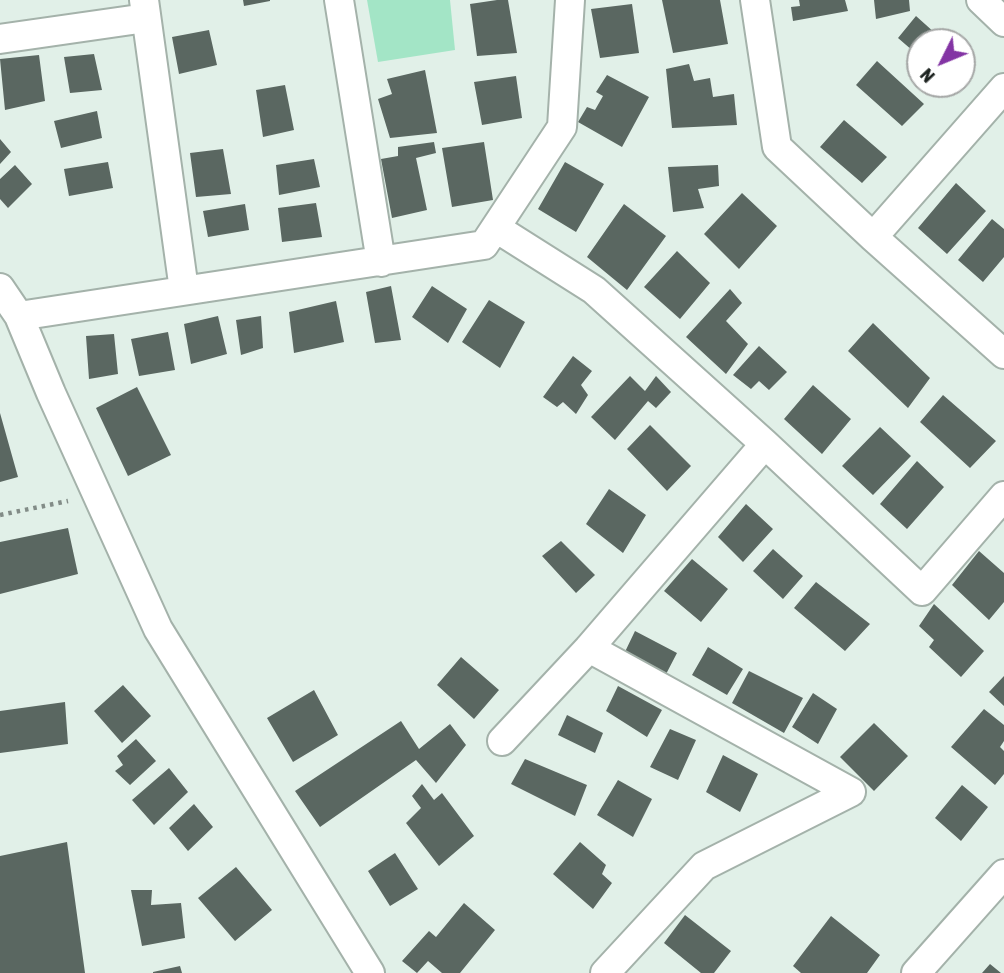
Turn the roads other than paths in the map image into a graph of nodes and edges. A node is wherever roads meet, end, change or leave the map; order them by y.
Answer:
1 (339, 0) edge
2 (570, 0) edge
3 (755, 0) edge
4 (981, 0) edge
5 (145, 9) edge
6 (1004, 22) edge
7 (0, 38) edge
8 (1004, 88) edge
9 (496, 228) junction
10 (873, 237) junction
11 (381, 262) junction
12 (0, 288) edge
13 (184, 290) junction
14 (19, 316) junction
15 (1004, 354) edge
16 (765, 444) junction
17 (1004, 496) edge
18 (589, 648) junction
19 (502, 741) dead end
20 (1004, 874) edge
21 (370, 973) edge
22 (605, 973) edge
23 (916, 973) edge

1 - 11 street
2 - 9 street
3 - 10 street
4 - 6 street
5 - 7 street
5 - 13 street
8 - 10 street
9 - 11 street
9 - 16 street
10 - 15 street
11 - 13 street
12 - 14 street
13 - 14 street
14 - 21 street
16 - 17 street
16 - 18 street
18 - 19 street
18 - 22 street
20 - 23 street

